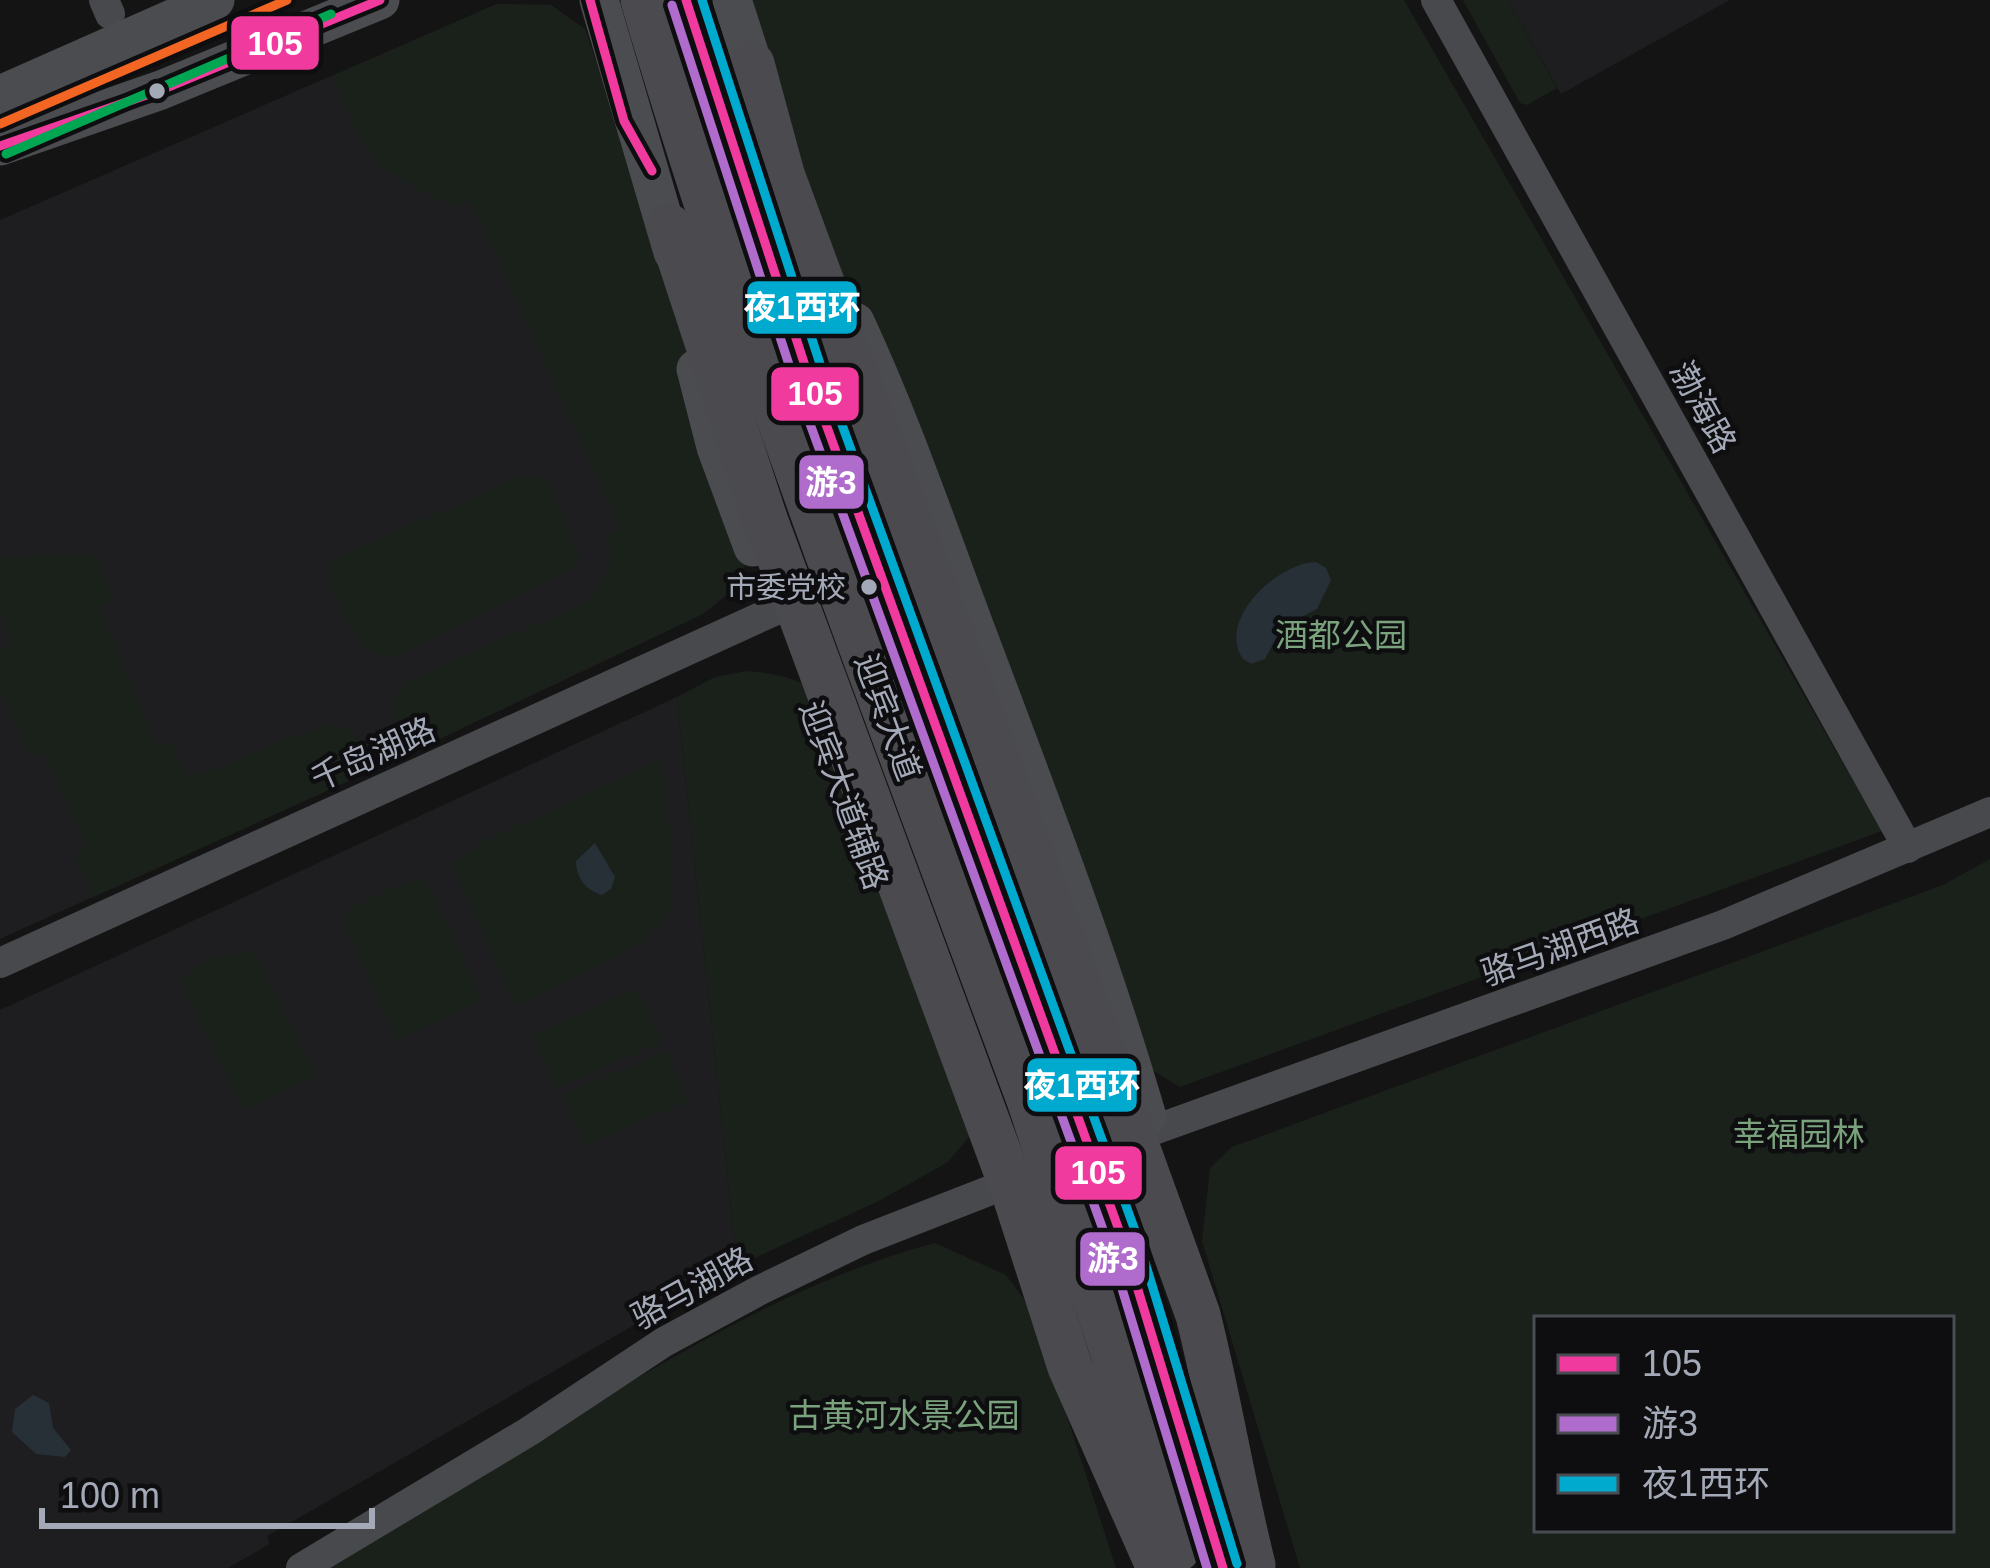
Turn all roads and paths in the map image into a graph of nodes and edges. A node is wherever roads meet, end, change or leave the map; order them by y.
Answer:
1 (215, 0) edge
2 (325, 0) edge
3 (380, 0) edge
4 (590, 0) edge
5 (599, 0) edge
6 (643, 0) edge
7 (686, 0) edge
8 (737, 0) edge
9 (1436, 0) edge
10 (752, 64) junction
11 (0, 95) edge
12 (0, 143) edge
13 (652, 171) junction
14 (668, 226) junction
15 (776, 610) junction
16 (1990, 812) edge
17 (1908, 848) junction
18 (0, 963) edge
19 (1150, 1132) junction
20 (1005, 1184) junction
21 (1039, 1251) junction
22 (664, 1342) junction
23 (301, 1568) edge
24 (1155, 1568) edge
25 (1184, 1568) edge
26 (1223, 1568) edge
27 (1254, 1568) edge
28 (1267, 1568) edge

1 - 11 main road
2 - 12 main road
3 - 12 main road
4 - 13 main road
5 - 13 main road, 迎宾大道辅路
6 - 25 highway, 迎宾大道, bridge
7 - 26 highway, 迎宾大道, bridge
8 - 10 main road
9 - 17 street, 渤海路
10 - 19 main road
10 - 27 highway, bridge
13 - 14 main road, 迎宾大道辅路
14 - 15 main road, 迎宾大道辅路
14 - 24 highway, bridge
15 - 18 street, 千岛湖路
15 - 20 main road, 迎宾大道辅路
16 - 17 street, 骆马湖西路
17 - 19 street, 骆马湖西路
19 - 20 street, 骆马湖路
19 - 28 main road
20 - 21 main road, 迎宾大道辅路
20 - 22 street, 骆马湖路
21 - 22 street
21 - 24 main road, 迎宾大道辅路
22 - 23 street, 骆马湖路

